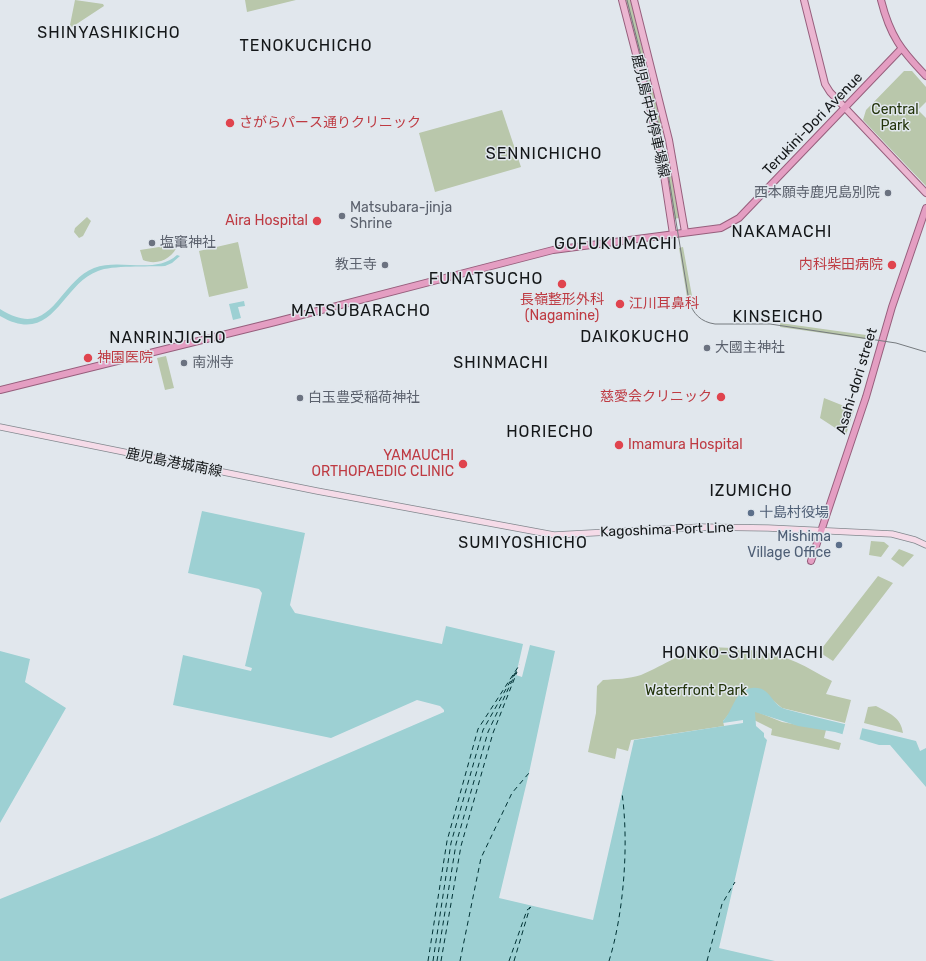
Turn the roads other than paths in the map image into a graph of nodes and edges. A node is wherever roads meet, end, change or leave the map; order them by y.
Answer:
1 (622, 0) edge
2 (634, 0) edge
3 (804, 0) edge
4 (881, 0) edge
5 (901, 49) junction
6 (926, 76) edge
7 (844, 108) junction
8 (926, 193) edge
9 (926, 208) edge
10 (685, 232) junction
11 (674, 234) junction
12 (0, 390) edge
13 (0, 427) edge
14 (349, 497) joint
15 (821, 531) junction
16 (926, 545) edge
17 (811, 561) dead end

1 - 11 main road, 鹿児島中央停車場線
2 - 10 main road, 鹿児島中央停車場線
3 - 7 main road
4 - 5 highway
5 - 6 highway
5 - 7 highway, Terukini-Dori Avenue
7 - 8 main road
7 - 10 highway, Terukini-Dori Avenue
9 - 15 highway, Asahi-dori street
10 - 11 highway, Terukini-Dori Avenue
11 - 12 highway, Terukini-Dori Avenue
13 - 14 main road, 鹿児島港城南線
14 - 15 main road, Kagoshima Port Line
15 - 16 main road, Kagoshima Port Line
15 - 17 highway, Asahi-dori street

